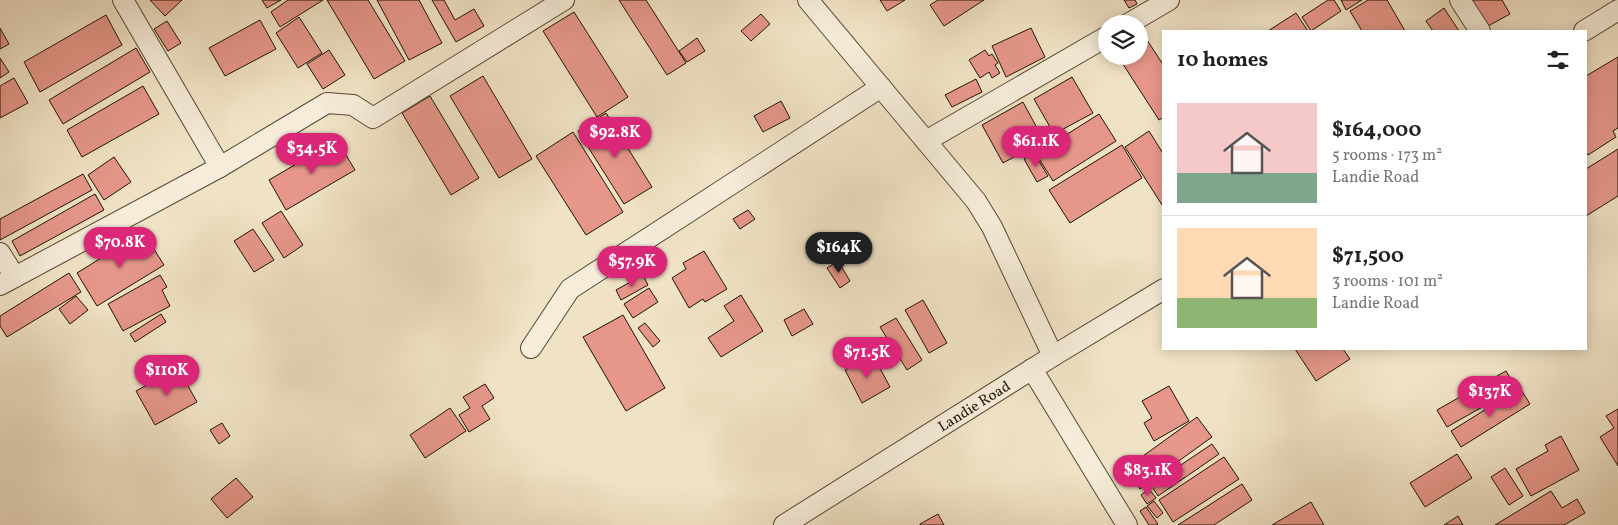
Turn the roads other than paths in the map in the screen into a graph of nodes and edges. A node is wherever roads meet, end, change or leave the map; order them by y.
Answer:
1 (122, 0) edge
2 (564, 0) edge
3 (808, 0) edge
4 (1169, 0) edge
5 (1460, 0) edge
6 (1611, 8) edge
7 (1143, 15) edge
8 (1479, 30) edge
9 (1585, 30) edge
10 (1098, 42) edge
11 (881, 87) junction
12 (926, 141) junction
13 (220, 166) junction
14 (0, 253) edge
15 (7, 281) edge
16 (1162, 290) edge
17 (531, 348) dead end
18 (1052, 356) junction
19 (1032, 369) junction
20 (784, 525) edge
21 (1127, 525) edge

1 - 13 street
2 - 13 street
3 - 11 street
4 - 7 street
5 - 8 street
6 - 9 street
10 - 12 street
11 - 12 street
11 - 17 street
12 - 18 street
13 - 15 street
14 - 15 street
16 - 18 street, Landie Road
18 - 19 street, Landie Road
19 - 20 street, Landie Road
19 - 21 street

